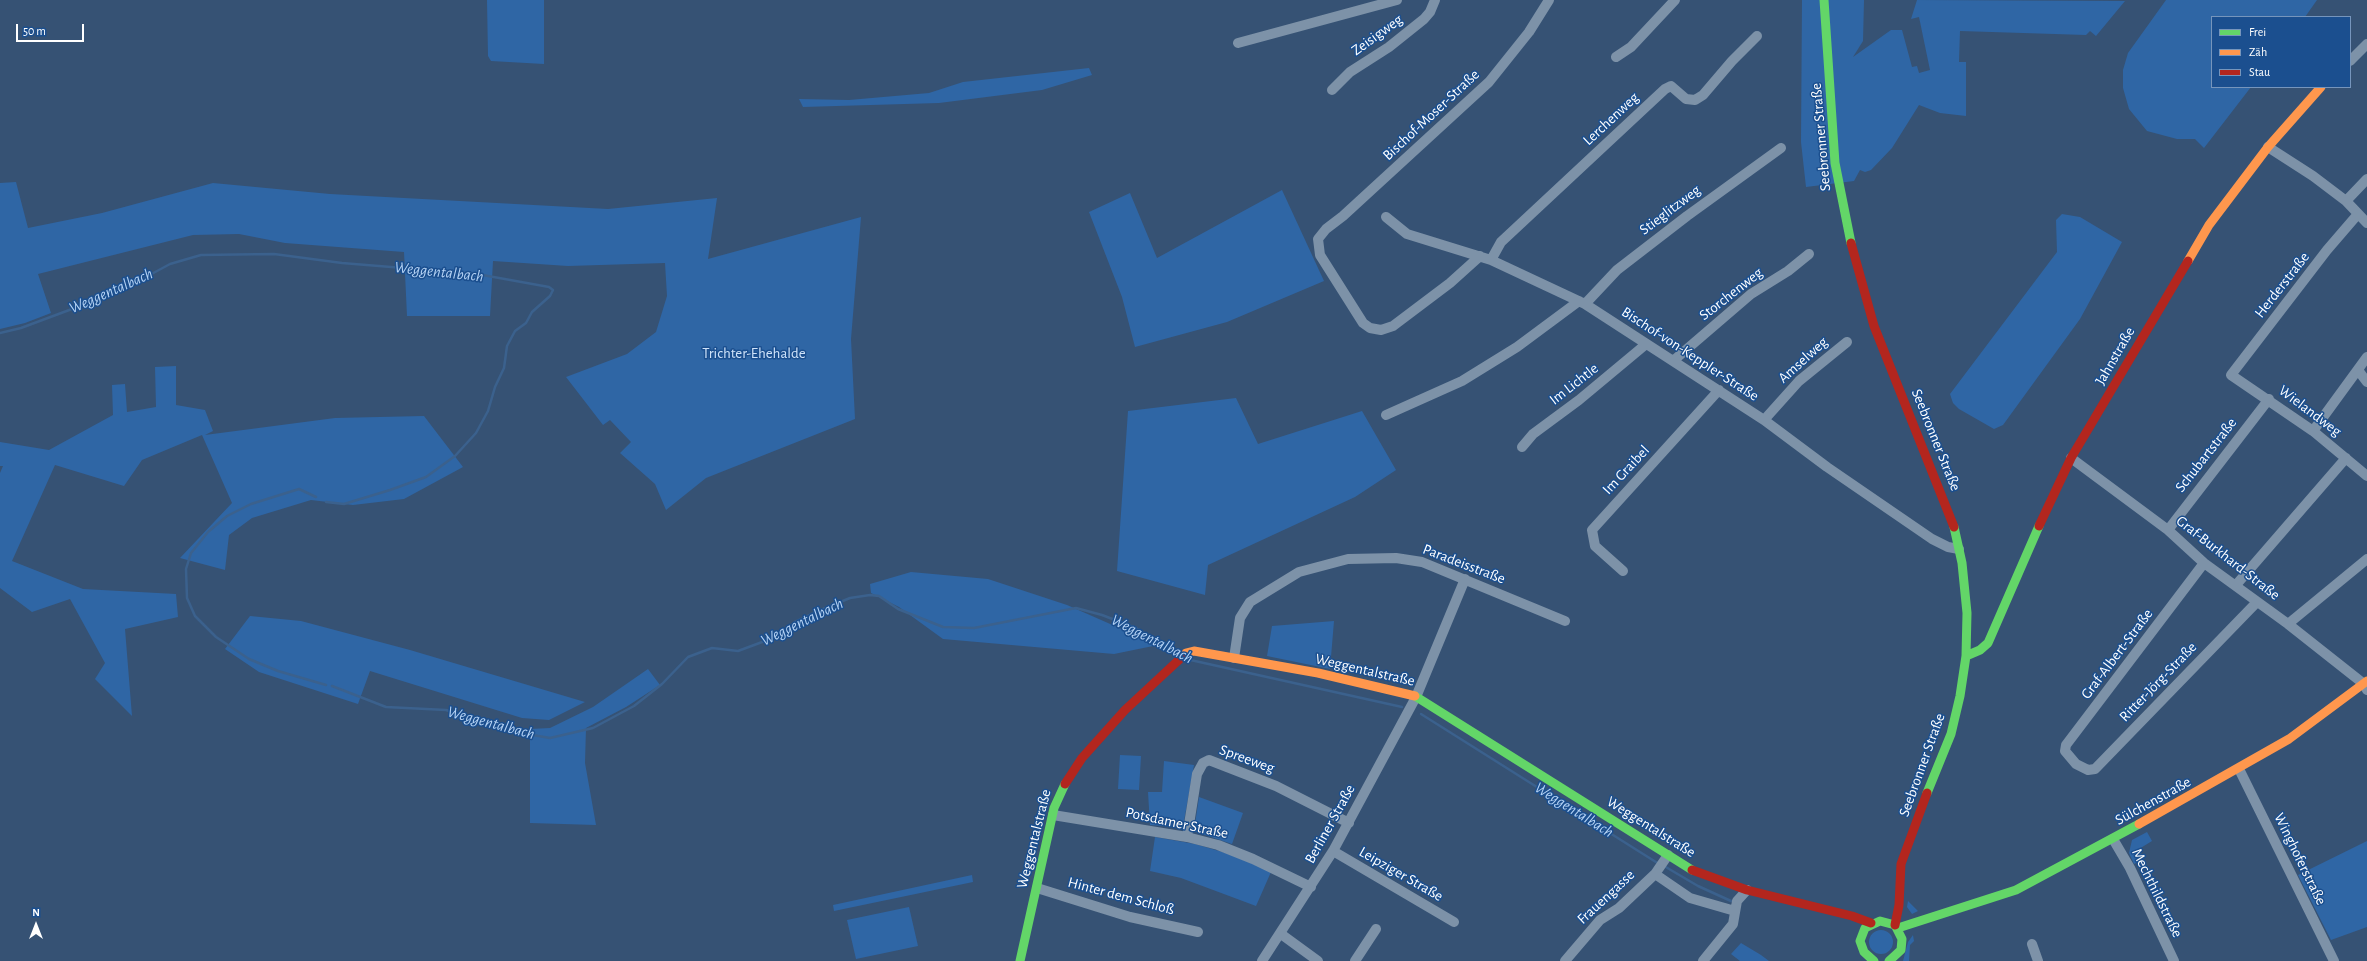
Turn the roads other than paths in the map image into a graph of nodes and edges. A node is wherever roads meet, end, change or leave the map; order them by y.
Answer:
1 (1397, 0) edge
2 (1435, 0) edge
3 (1549, 0) edge
4 (1675, 0) edge
5 (1824, 0) edge
6 (1757, 36) dead end
7 (1238, 43) dead end
8 (2367, 44) edge
9 (1616, 57) dead end
10 (2351, 60) edge
11 (2321, 88) edge
12 (1332, 90) dead end
13 (2268, 147) junction
14 (1781, 148) dead end
15 (2367, 179) edge
16 (2346, 201) junction
17 (2358, 214) junction
18 (1386, 216) dead end
19 (2367, 222) edge
20 (1809, 254) dead end
21 (1480, 256) junction
22 (1491, 260) junction
23 (1582, 303) junction
24 (1847, 342) dead end
25 (1645, 345) junction
26 (2367, 358) edge
27 (1673, 360) junction
28 (2358, 370) junction
29 (2231, 375) joint
30 (2367, 382) edge
31 (1718, 390) junction
32 (2269, 399) junction
33 (1386, 415) dead end
34 (1764, 420) junction
35 (2314, 431) junction
36 (1522, 447) dead end
37 (2071, 458) junction
38 (2346, 458) junction
39 (2367, 476) edge
40 (2168, 530) junction
41 (1959, 549) junction
42 (2367, 559) edge
43 (2204, 563) junction
44 (1623, 571) dead end
45 (1465, 579) junction
46 (2236, 585) junction
47 (2257, 602) junction
48 (1565, 621) dead end
49 (2288, 624) junction
50 (1966, 656) junction
51 (1234, 658) junction
52 (2366, 685) edge
53 (1416, 697) junction
54 (2076, 764) joint
55 (2239, 769) junction
56 (1053, 815) junction
57 (1349, 823) junction
58 (1187, 837) junction
59 (2113, 839) junction
60 (1332, 851) junction
61 (1666, 858) junction
62 (1657, 872) junction
63 (1311, 887) junction
64 (1898, 887) junction
65 (1037, 888) junction
66 (1747, 890) junction
67 (1735, 911) junction
68 (1846, 914) junction
69 (1936, 915) junction
70 (1884, 921) junction
71 (1454, 922) dead end
72 (1871, 923) junction
73 (1896, 927) junction
74 (1376, 929) dead end
75 (1198, 932) dead end
76 (1281, 934) junction
77 (1862, 935) junction
78 (1902, 939) junction
79 (2032, 944) dead end
80 (1898, 958) edge
81 (1870, 960) edge
82 (1020, 961) edge
83 (1262, 961) edge
84 (1318, 961) edge
85 (1355, 961) edge
86 (1565, 961) edge
87 (1702, 961) edge
88 (1889, 961) edge
89 (2038, 961) edge
90 (2174, 961) edge
91 (2334, 961) edge

1 - 7 street
2 - 12 street, Zeisigweg
3 - 21 street, Bischof-Moser-Straße
4 - 9 street
5 - 41 street, Seebronner Straße
6 - 22 street, Lerchenweg
8 - 10 street
11 - 13 street, Jahnstraße
13 - 16 street
13 - 37 street, Jahnstraße
14 - 23 street, Stieglitzweg
15 - 16 street
16 - 17 street
17 - 19 street
17 - 29 street, Herderstraße
18 - 21 street, Bischof-von-Keppler-Straße
20 - 27 street, Storchenweg
21 - 22 street, Bischof-von-Keppler-Straße
22 - 23 street, Bischof-von-Keppler-Straße
23 - 25 street, Bischof-von-Keppler-Straße
23 - 33 street, Stieglitzweg
24 - 34 street, Amselweg
25 - 27 street, Bischof-von-Keppler-Straße
25 - 36 street, Im Lichtle
26 - 28 street
27 - 31 street, Bischof-von-Keppler-Straße
28 - 30 street
28 - 35 street
29 - 32 street, Wielandweg
31 - 34 street, Bischof-von-Keppler-Straße
31 - 44 street, Im Graibel
32 - 35 street, Wielandweg
32 - 40 street, Schubartstraße
34 - 41 street, Bischof-von-Keppler-Straße
35 - 38 street, Wielandweg
37 - 40 street, Graf-Burkhard-Straße
37 - 50 street, Jahnstraße
38 - 39 street, Wielandweg
38 - 46 street
40 - 43 street, Graf-Burkhard-Straße
41 - 50 street, Seebronner Straße
42 - 49 street
43 - 46 street, Graf-Burkhard-Straße
43 - 54 street, Graf-Albert-Straße
45 - 48 street, Paradeisstraße
45 - 51 street, Paradeisstraße
45 - 53 street, Berliner Straße
46 - 47 street, Graf-Burkhard-Straße
47 - 49 street, Graf-Burkhard-Straße
47 - 54 street, Ritter-Jörg-Straße
49 - 52 street, Graf-Burkhard-Straße
50 - 64 street, Seebronner Straße
51 - 53 street, Weggentalstraße
51 - 56 street, Weggentalstraße
52 - 55 street, Sülchenstraße
53 - 57 street, Berliner Straße
53 - 61 street, Weggentalstraße
55 - 59 street, Sülchenstraße
55 - 91 street, Winghoferstraße
56 - 58 street, Potsdamer Straße
56 - 65 street, Weggentalstraße
57 - 58 street, Spreeweg
57 - 60 street, Berliner Straße
58 - 63 street, Potsdamer Straße
59 - 69 street, Sülchenstraße
59 - 90 street, Mechthildstraße
60 - 63 street, Berliner Straße
60 - 71 street, Leipziger Straße
61 - 62 street, Frauengasse
61 - 66 street, Weggentalstraße
62 - 67 street
62 - 86 street, Frauengasse
63 - 76 street, Berliner Straße
64 - 70 street, Seebronner Straße
64 - 73 street, Seebronner Straße
65 - 75 street, Hinter dem Schloß
65 - 82 street, Weggentalstraße
66 - 67 street
66 - 68 street, Weggentalstraße
67 - 87 street
68 - 72 street, Weggentalstraße
68 - 77 street
69 - 73 street, Sülchenstraße
69 - 78 street, Sülchenstraße
70 - 72 street
70 - 73 street
72 - 77 street
73 - 78 street
74 - 85 street
76 - 83 street, Berliner Straße
76 - 84 street
77 - 81 street
78 - 80 street
79 - 89 street
80 - 88 street

